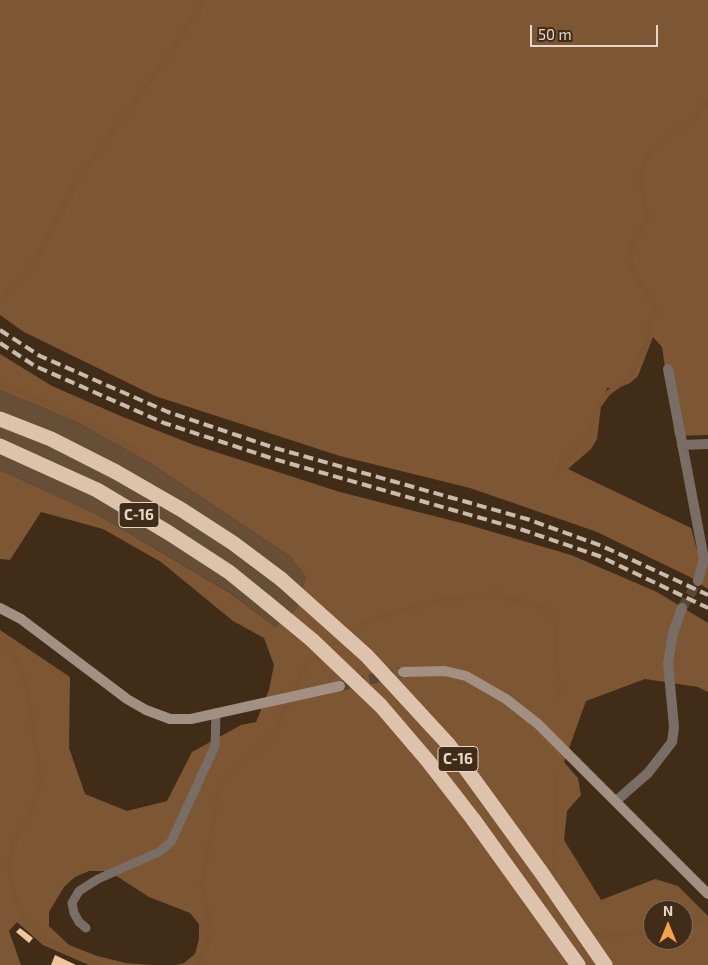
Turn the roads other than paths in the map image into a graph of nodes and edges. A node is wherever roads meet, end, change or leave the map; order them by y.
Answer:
1 (668, 369) dead end
2 (0, 419) edge
3 (682, 444) junction
4 (708, 444) edge
5 (0, 446) edge
6 (698, 581) tunnel mouth
7 (0, 608) edge
8 (682, 608) tunnel mouth
9 (403, 672) tunnel mouth
10 (340, 686) tunnel mouth
11 (216, 713) junction
12 (616, 801) junction
13 (708, 894) edge
14 (86, 928) dead end
15 (578, 965) edge
16 (605, 965) edge

1 - 3 street
2 - 16 highway, C-16, bridge
3 - 4 street
3 - 6 street
5 - 15 highway, C-16, bridge
7 - 11 main road
8 - 12 street
9 - 12 main road
10 - 11 main road
11 - 14 lane
12 - 13 main road

